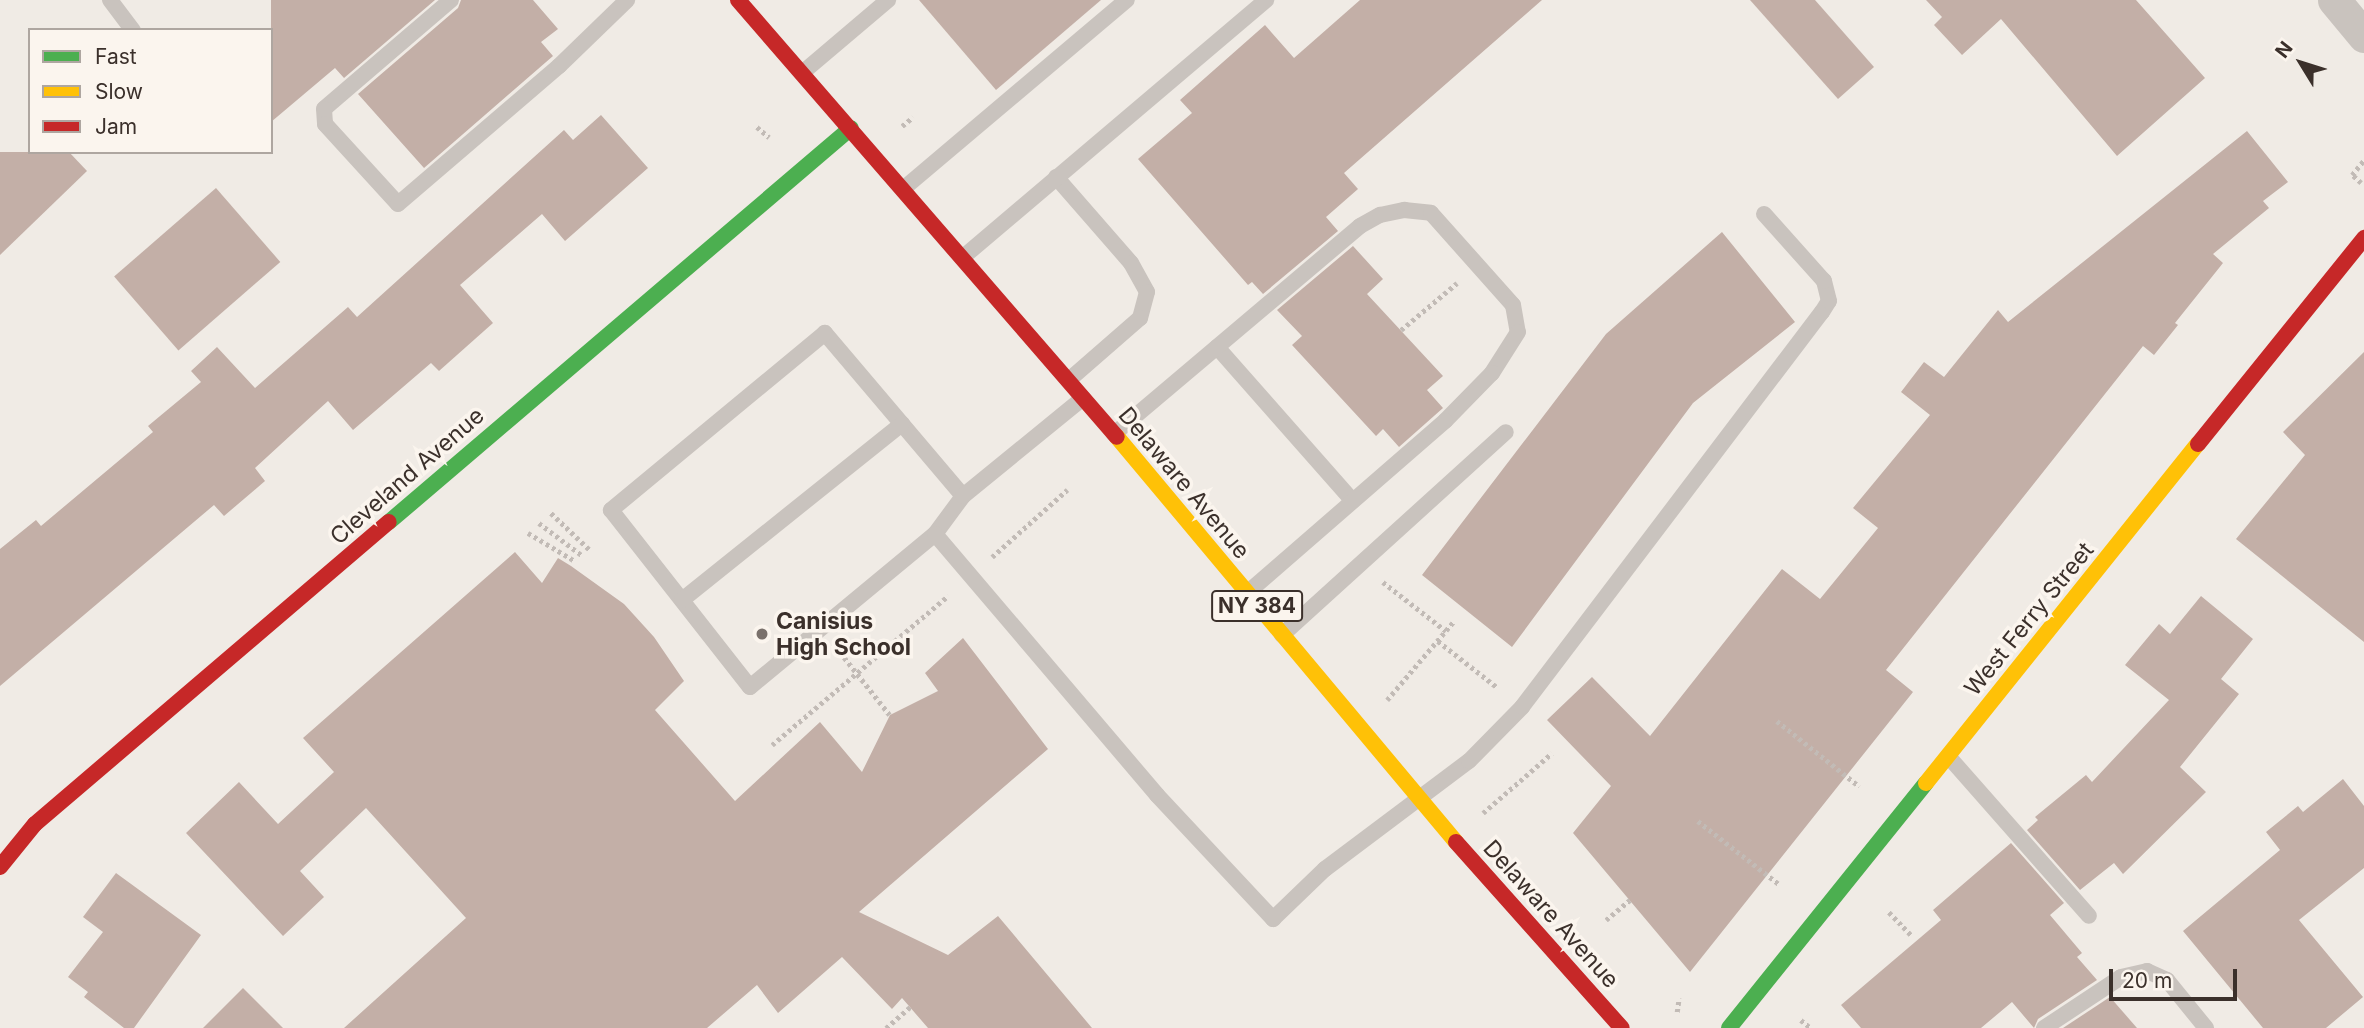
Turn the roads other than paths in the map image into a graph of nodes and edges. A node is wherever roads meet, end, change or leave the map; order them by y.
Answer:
1 (110, 0) edge
2 (451, 0) edge
3 (627, 0) edge
4 (738, 0) edge
5 (888, 0) edge
6 (1127, 0) edge
7 (1266, 0) edge
8 (2334, 0) edge
9 (131, 28) edge
10 (2364, 37) edge
11 (802, 73) junction
12 (851, 128) junction
13 (1056, 177) junction
14 (903, 189) junction
15 (1764, 214) dead end
16 (2364, 238) edge
17 (962, 258) junction
18 (1217, 347) junction
19 (1069, 380) junction
20 (1083, 398) junction
21 (902, 424) junction
22 (1506, 432) dead end
23 (1114, 434) junction
24 (963, 496) junction
25 (1353, 501) junction
26 (935, 534) junction
27 (1247, 593) junction
28 (682, 600) junction
29 (1282, 635) junction
30 (1948, 756) junction
31 (1419, 801) junction
32 (0, 867) edge
33 (2089, 916) dead end
34 (1622, 1028) edge
35 (1729, 1028) edge
36 (2044, 1028) edge
37 (2206, 1028) edge

1 - 9 lane
2 - 3 lane
4 - 11 street, Delaware Avenue / NY 384
5 - 11 lane
6 - 14 lane
7 - 13 lane
8 - 10 street
11 - 12 street, Delaware Avenue / NY 384
12 - 14 street, Delaware Avenue / NY 384
12 - 32 street, Cleveland Avenue
13 - 17 lane
13 - 19 lane
14 - 17 street, Delaware Avenue / NY 384
15 - 31 lane
16 - 30 street, West Ferry Street
17 - 19 street, Delaware Avenue / NY 384
18 - 23 lane
18 - 25 lane
18 - 25 lane
19 - 20 street, Delaware Avenue / NY 384
20 - 23 street, Delaware Avenue / NY 384
20 - 24 lane
21 - 24 lane
21 - 28 lane
21 - 28 lane
22 - 29 lane
23 - 27 street, Delaware Avenue / NY 384
24 - 26 lane
25 - 27 lane
26 - 28 lane
26 - 31 lane
27 - 29 street, Delaware Avenue / NY 384
29 - 31 street, Delaware Avenue / NY 384
30 - 33 lane
30 - 35 street, West Ferry Street
31 - 34 street, Delaware Avenue / NY 384
36 - 37 lane

